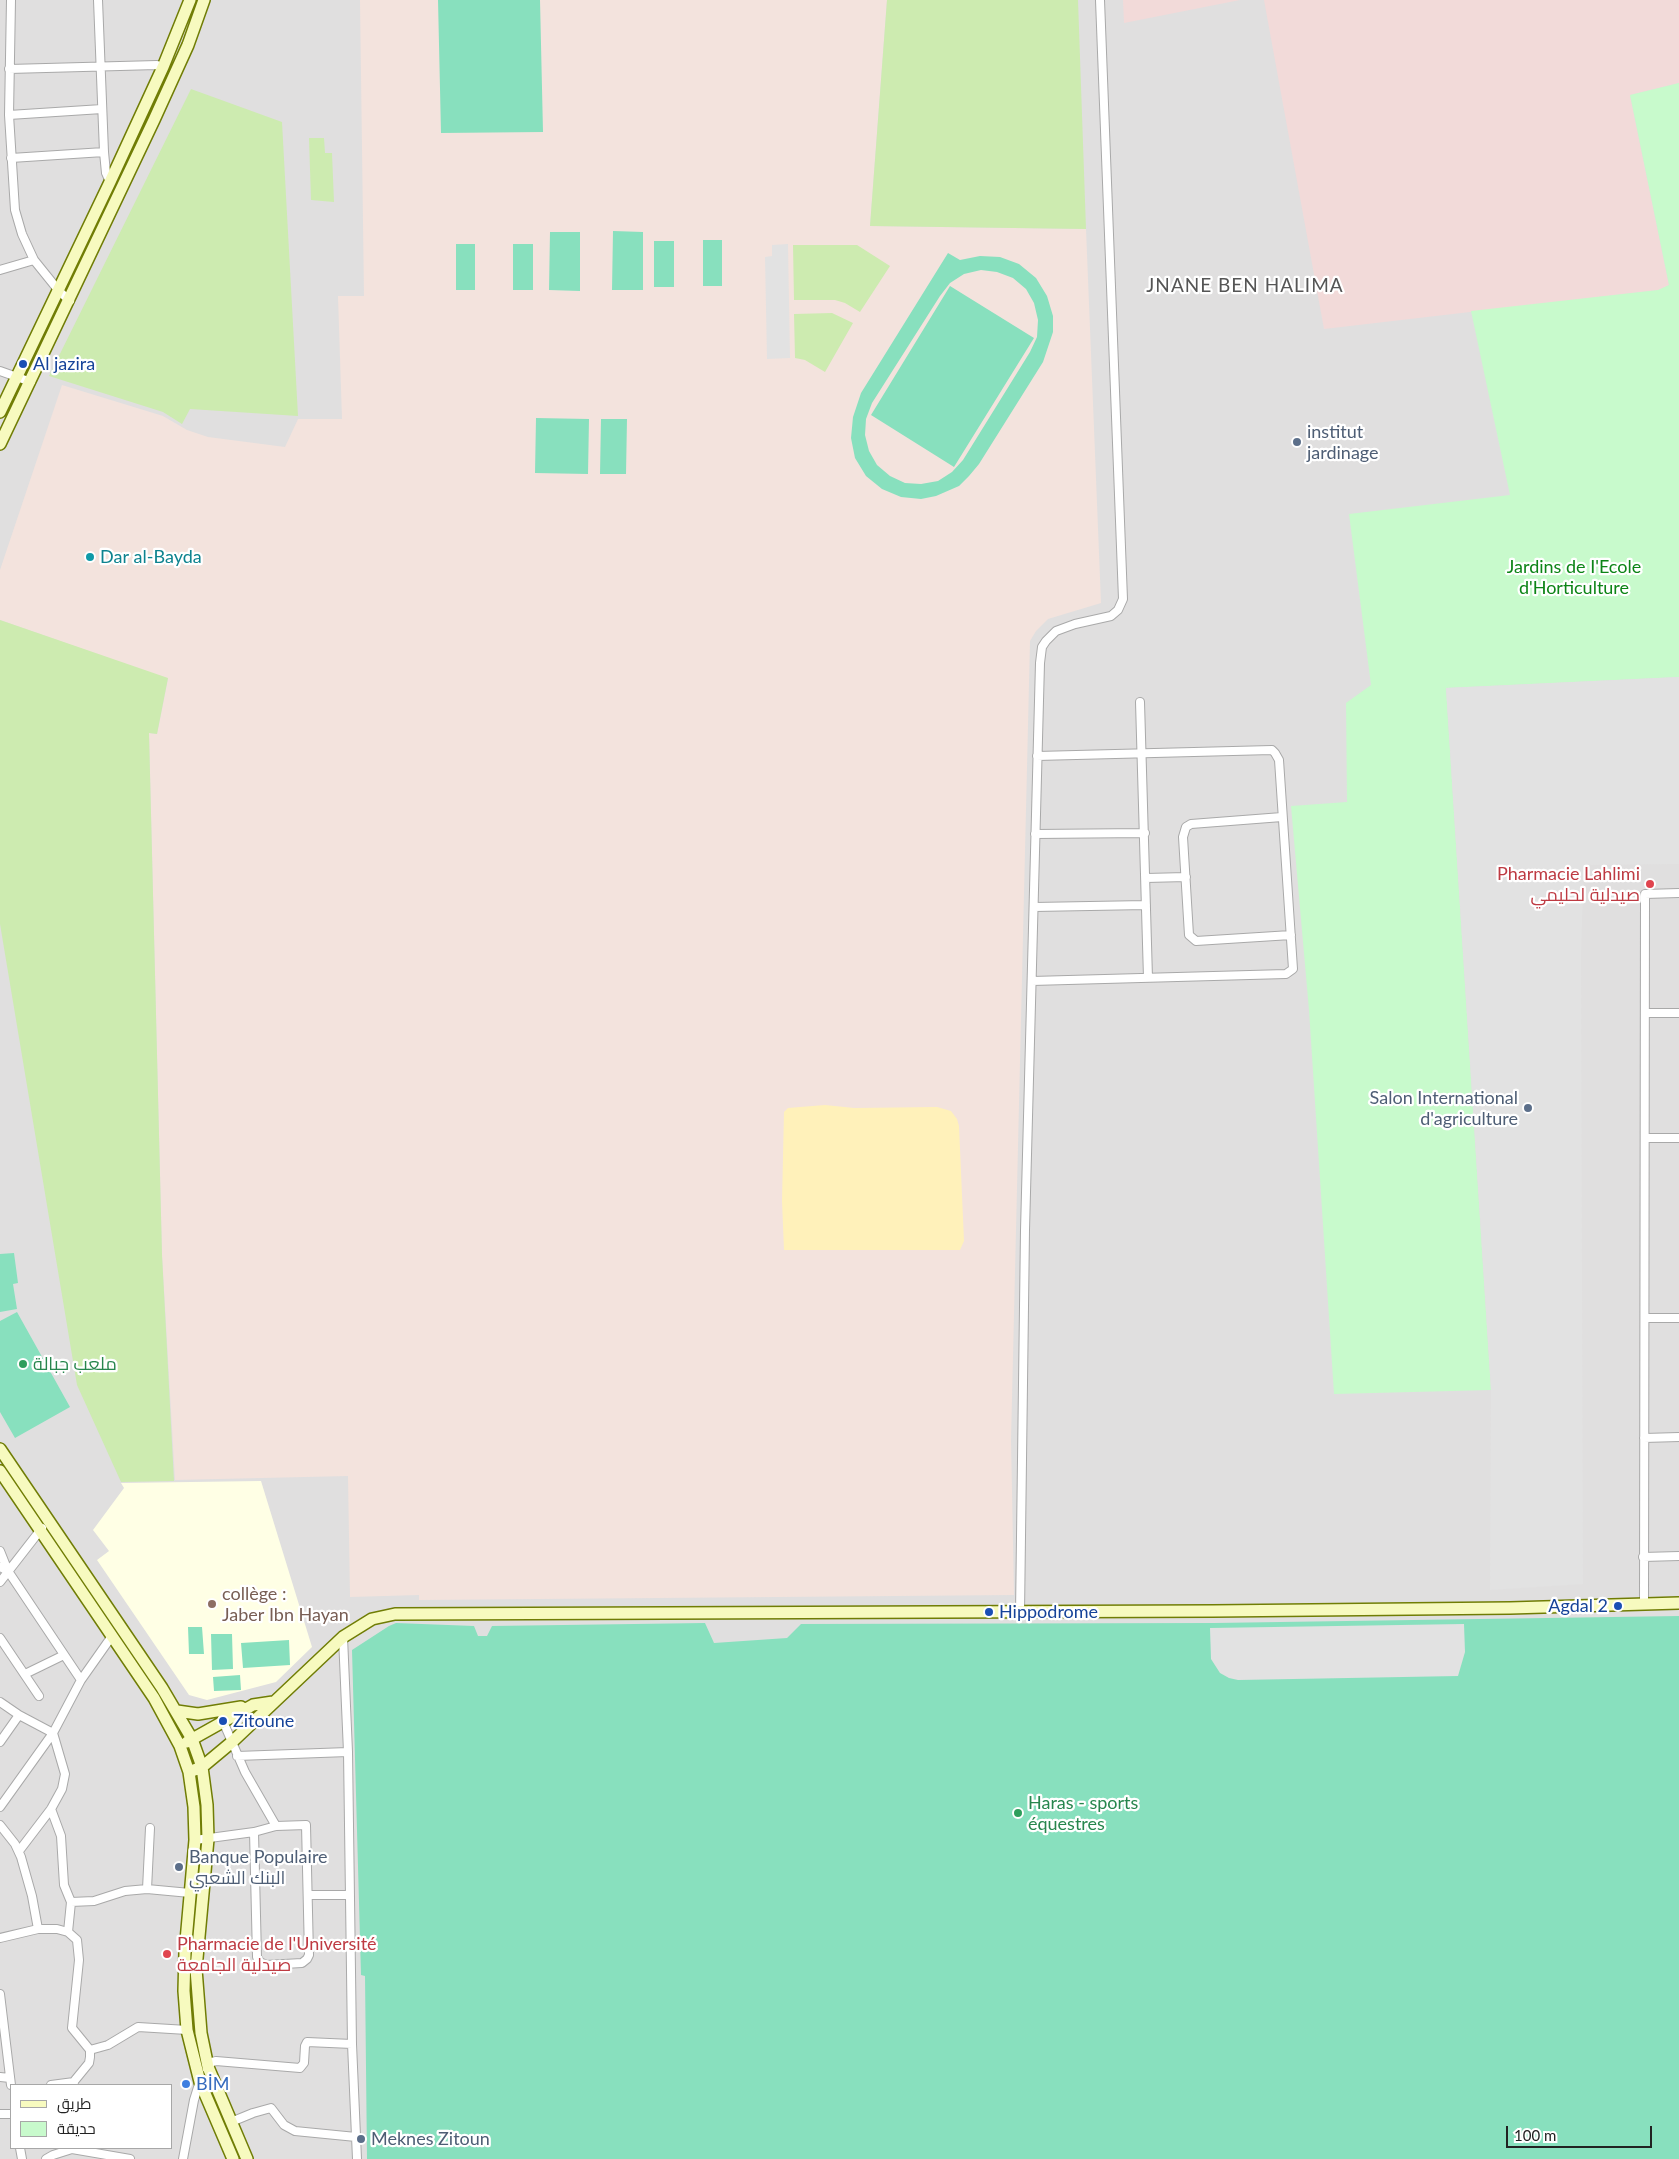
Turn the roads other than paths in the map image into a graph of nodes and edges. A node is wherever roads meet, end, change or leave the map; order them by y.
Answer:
1 (10, 0) edge
2 (98, 0) edge
3 (190, 0) edge
4 (204, 0) edge
5 (1100, 0) edge
6 (100, 67) junction
7 (163, 68) junction
8 (9, 69) junction
9 (9, 79) junction
10 (0, 80) edge
11 (102, 109) junction
12 (9, 115) junction
13 (104, 152) junction
14 (11, 158) junction
15 (110, 182) junction
16 (34, 260) junction
17 (0, 270) edge
18 (59, 291) junction
19 (70, 300) junction
20 (0, 371) edge
21 (17, 377) junction
22 (30, 382) junction
23 (1, 407) edge
24 (0, 444) edge
25 (1140, 702) dead end
26 (1143, 753) junction
27 (1037, 756) junction
28 (1282, 817) junction
29 (1144, 833) junction
30 (1036, 834) junction
31 (1186, 877) junction
32 (1146, 878) junction
33 (1679, 893) edge
34 (1146, 905) junction
35 (1034, 908) junction
36 (1291, 935) junction
37 (1148, 978) junction
38 (1032, 981) junction
39 (1646, 1013) junction
40 (1679, 1013) edge
41 (1644, 1138) junction
42 (1679, 1138) edge
43 (1644, 1318) junction
44 (1679, 1318) edge
45 (1679, 1437) edge
46 (1644, 1438) junction
47 (0, 1450) edge
48 (0, 1471) edge
49 (48, 1520) junction
50 (40, 1530) junction
51 (0, 1551) edge
52 (1679, 1556) edge
53 (1643, 1557) junction
54 (4, 1569) edge
55 (0, 1582) edge
56 (1679, 1603) edge
57 (1644, 1604) junction
58 (1020, 1613) junction
59 (112, 1636) junction
60 (343, 1637) junction
61 (0, 1638) edge
62 (64, 1655) junction
63 (25, 1674) junction
64 (81, 1680) junction
65 (39, 1696) dead end
66 (0, 1702) edge
67 (273, 1702) junction
68 (177, 1711) junction
69 (19, 1715) junction
70 (221, 1716) junction
71 (53, 1733) junction
72 (192, 1739) junction
73 (0, 1742) edge
74 (232, 1742) junction
75 (180, 1746) junction
76 (348, 1752) junction
77 (237, 1756) junction
78 (202, 1767) junction
79 (189, 1772) junction
80 (0, 1807) edge
81 (51, 1808) junction
82 (0, 1825) edge
83 (276, 1826) junction
84 (150, 1828) dead end
85 (254, 1832) junction
86 (208, 1839) junction
87 (195, 1840) junction
88 (19, 1851) junction
89 (147, 1889) junction
90 (190, 1893) junction
91 (308, 1895) junction
92 (350, 1895) junction
93 (71, 1902) junction
94 (38, 1928) junction
95 (68, 1932) junction
96 (0, 1938) edge
97 (0, 1994) edge
98 (1, 2011) edge
99 (187, 2030) junction
100 (352, 2044) junction
101 (90, 2050) junction
102 (208, 2067) junction
103 (0, 2077) edge
104 (11, 2082) edge
105 (200, 2082) junction
106 (72, 2084) edge
107 (231, 2122) junction
108 (356, 2137) junction
109 (67, 2149) edge
110 (46, 2159) edge
111 (74, 2159) edge
112 (130, 2159) edge
113 (183, 2159) edge
114 (233, 2159) edge
115 (248, 2159) edge
116 (357, 2159) edge

1 - 8 street
2 - 6 street
3 - 7 main road
4 - 19 main road
5 - 27 street
6 - 7 street
6 - 8 street
6 - 11 street
7 - 15 main road
8 - 9 street
9 - 10 street
9 - 12 street
11 - 12 street
11 - 13 street
12 - 14 street
13 - 14 street
13 - 15 street
14 - 16 street
15 - 18 main road
16 - 17 street
16 - 18 street
18 - 19 street
18 - 21 main road
19 - 22 main road
20 - 21 street
21 - 22 street
21 - 23 main road
22 - 24 main road
25 - 26 street
26 - 27 street
26 - 28 street
26 - 29 street
27 - 30 street
28 - 31 street
28 - 36 street
29 - 30 street
29 - 32 street
30 - 35 street
31 - 32 street
31 - 36 street
32 - 34 street
33 - 39 street
34 - 35 street
34 - 37 street
35 - 38 street
36 - 37 street
37 - 38 street
38 - 58 street
39 - 40 street
39 - 41 street
41 - 42 street
41 - 43 street
43 - 44 street
43 - 46 street
45 - 46 street
46 - 53 street
47 - 49 main road
48 - 50 main road
49 - 50 street
49 - 68 main road
50 - 54 street
50 - 59 main road
51 - 54 street
52 - 53 street
53 - 57 street
54 - 55 street
54 - 62 street
56 - 57 main road
57 - 58 main road
58 - 60 main road
59 - 64 street
59 - 75 main road
60 - 67 main road
60 - 76 street
61 - 63 street
62 - 63 street
62 - 64 street
63 - 65 street
64 - 71 street
66 - 69 street
67 - 70 main road
67 - 74 main road
68 - 70 main road
68 - 72 main road
69 - 71 street
69 - 73 street
70 - 72 main road
70 - 74 street
71 - 80 street
71 - 81 street
72 - 75 main road
72 - 78 main road
74 - 77 street
74 - 78 main road
75 - 79 main road
76 - 77 street
76 - 92 street
77 - 83 street
78 - 79 main road
78 - 86 main road
79 - 87 main road
81 - 88 street
81 - 93 street
82 - 88 street
83 - 85 street
83 - 91 street
84 - 89 street
85 - 86 street
85 - 91 street
86 - 87 street
86 - 102 main road
87 - 90 main road
88 - 94 street
89 - 90 street
89 - 93 street
90 - 99 main road
91 - 92 street
92 - 100 street
93 - 95 street
94 - 95 street
94 - 96 street
95 - 101 street
97 - 98 street
98 - 104 street
99 - 101 street
99 - 105 main road
100 - 102 street
100 - 108 street
101 - 106 street
102 - 105 street
102 - 107 main road
103 - 104 street
105 - 113 street
105 - 114 main road
107 - 108 street
107 - 115 main road
108 - 116 street
109 - 110 street
109 - 111 street
109 - 112 street

